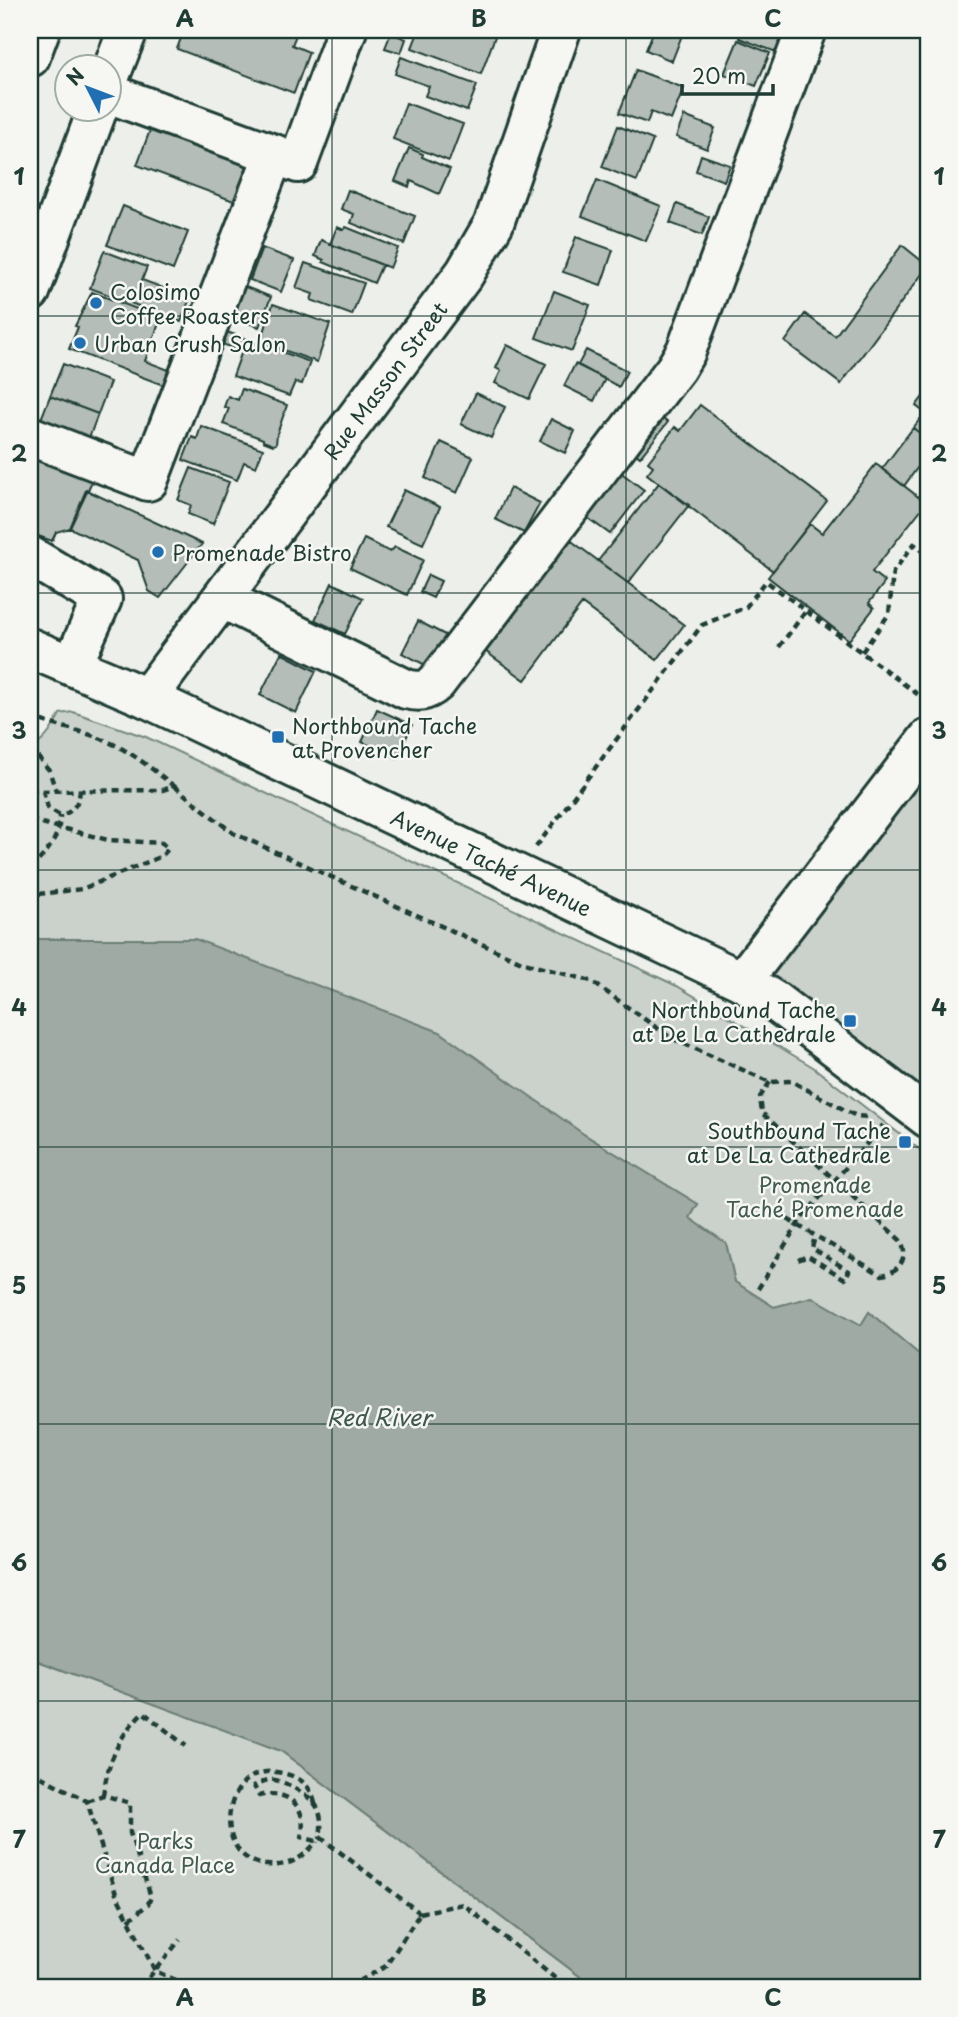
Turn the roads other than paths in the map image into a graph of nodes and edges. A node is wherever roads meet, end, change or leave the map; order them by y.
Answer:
1 (40, 30) edge
2 (128, 30) edge
3 (347, 30) edge
4 (561, 30) edge
5 (806, 30) edge
6 (119, 52) edge
7 (30, 57) edge
8 (122, 98) edge
9 (93, 122) edge
10 (274, 155) junction
11 (30, 292) edge
12 (30, 436) edge
13 (30, 556) edge
14 (223, 599) junction
15 (45, 657) edge
16 (147, 698) junction
17 (928, 739) edge
18 (743, 981) junction
19 (928, 1118) edge

1 - 7 street
2 - 6 street
3 - 10 street
4 - 14 street, Rue Masson Street
5 - 14 street
8 - 10 street
9 - 11 street
10 - 12 street
13 - 15 street
14 - 16 street, Rue Masson Street
15 - 16 street, Avenue Taché Avenue
16 - 18 street, Avenue Taché Avenue
17 - 18 street
18 - 19 street, Avenue Taché Avenue

